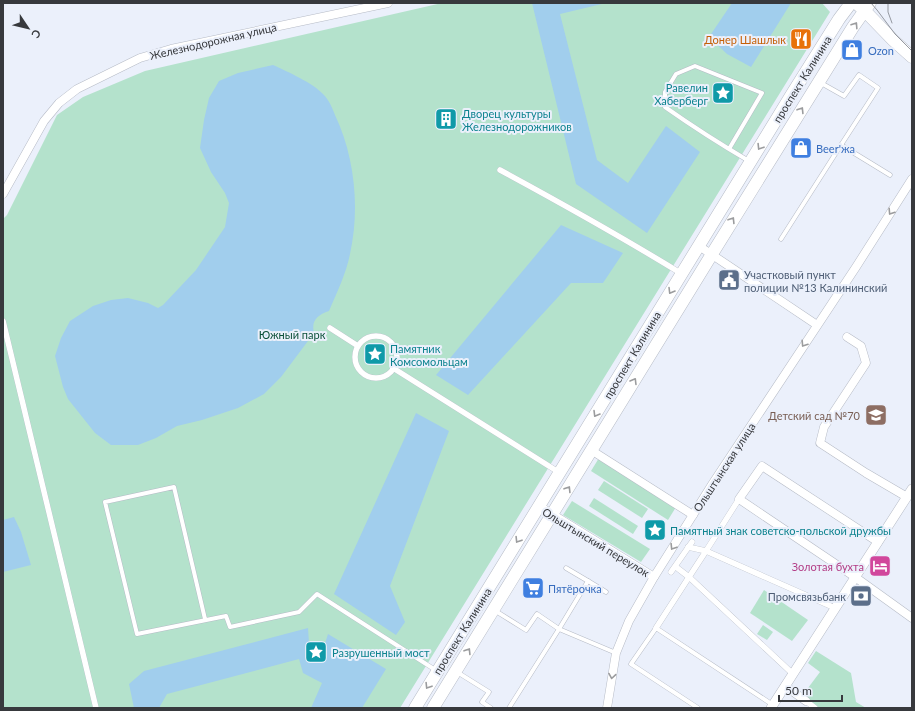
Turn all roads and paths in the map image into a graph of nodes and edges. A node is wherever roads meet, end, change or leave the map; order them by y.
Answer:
1 (388, 3) edge
2 (851, 3) edge
3 (863, 5) edge
4 (912, 57) edge
5 (819, 81) junction
6 (841, 145) junction
7 (728, 149) junction
8 (751, 162) junction
9 (500, 170) dead end
10 (890, 175) dead end
11 (907, 183) edge
12 (3, 194) edge
13 (781, 239) dead end
14 (699, 246) junction
15 (712, 254) junction
16 (682, 274) junction
17 (3, 321) edge
18 (817, 325) junction
19 (330, 328) dead end
20 (847, 337) dead end
21 (358, 346) junction
22 (393, 368) junction
23 (591, 450) junction
24 (560, 473) junction
25 (910, 493) edge
26 (739, 500) junction
27 (539, 506) junction
28 (552, 514) junction
29 (693, 515) junction
30 (878, 542) junction
31 (706, 551) junction
32 (676, 567) junction
33 (566, 568) dead end
34 (672, 572) dead end
35 (654, 577) junction
36 (689, 577) junction
37 (855, 577) junction
38 (588, 581) junction
39 (606, 592) dead end
40 (835, 608) junction
41 (493, 610) junction
42 (912, 618) edge
43 (205, 619) junction
44 (656, 628) junction
45 (560, 629) junction
46 (616, 653) junction
47 (437, 671) junction
48 (456, 671) junction
49 (793, 674) junction
50 (785, 686) junction
51 (806, 701) joint
52 (772, 707) edge
53 (96, 708) edge
54 (415, 708) edge
55 (433, 708) edge
56 (491, 708) edge
57 (509, 708) edge
58 (607, 708) edge
59 (698, 708) edge
60 (815, 708) edge

1 - 12 street, Железнодорожная улица
2 -> 8 main road, проспект Калинина
3 - 4 main road
5 -> 3 main road, проспект Калинина
5 - 6 lane
15 -> 5 main road, проспект Калинина
6 - 10 lane
6 - 13 lane
7 - 7 lane
7 - 8 lane
8 - 14 main road, проспект Калинина
9 - 16 street
11 -> 18 street, Ольштынская улица
14 - 15 street
14 - 16 main road, проспект Калинина
15 - 18 street
23 -> 15 main road, проспект Калинина
16 -> 24 main road, проспект Калинина
17 - 53 street
18 -> 29 street, Ольштынская улица
19 - 21 street
20 - 25 street
21 - 22 street
21 - 22 street
22 - 24 street
28 -> 23 main road, проспект Калинина
23 - 29 street
24 - 27 main road, проспект Калинина
25 - 30 street
26 - 30 street
26 - 31 street
26 - 37 street
27 - 28 street, Ольштынский переулок
27 -> 47 main road, проспект Калинина
28 - 35 street, Ольштынский переулок
28 - 41 main road, проспект Калинина
29 -> 35 street, Ольштынская улица
30 - 37 street
31 - 32 street
31 - 36 street
31 - 40 street
32 - 34 street
32 - 36 street
33 - 38 lane
35 - 46 street, Ольштынская улица
36 - 44 street
36 - 49 street
37 - 40 street
37 - 42 street
38 - 39 lane
38 - 45 lane
40 - 49 street
41 - 45 lane
48 -> 41 main road, проспект Калинина
43 - 43 lane
43 - 47 lane
44 - 52 lane
44 - 59 lane
45 - 46 lane
45 - 57 lane
46 -> 58 street, Ольштынская улица
47 -> 54 main road, проспект Калинина
48 - 55 main road, проспект Калинина
48 - 56 lane
49 - 50 street
50 - 51 street
50 - 52 street
51 - 60 street

